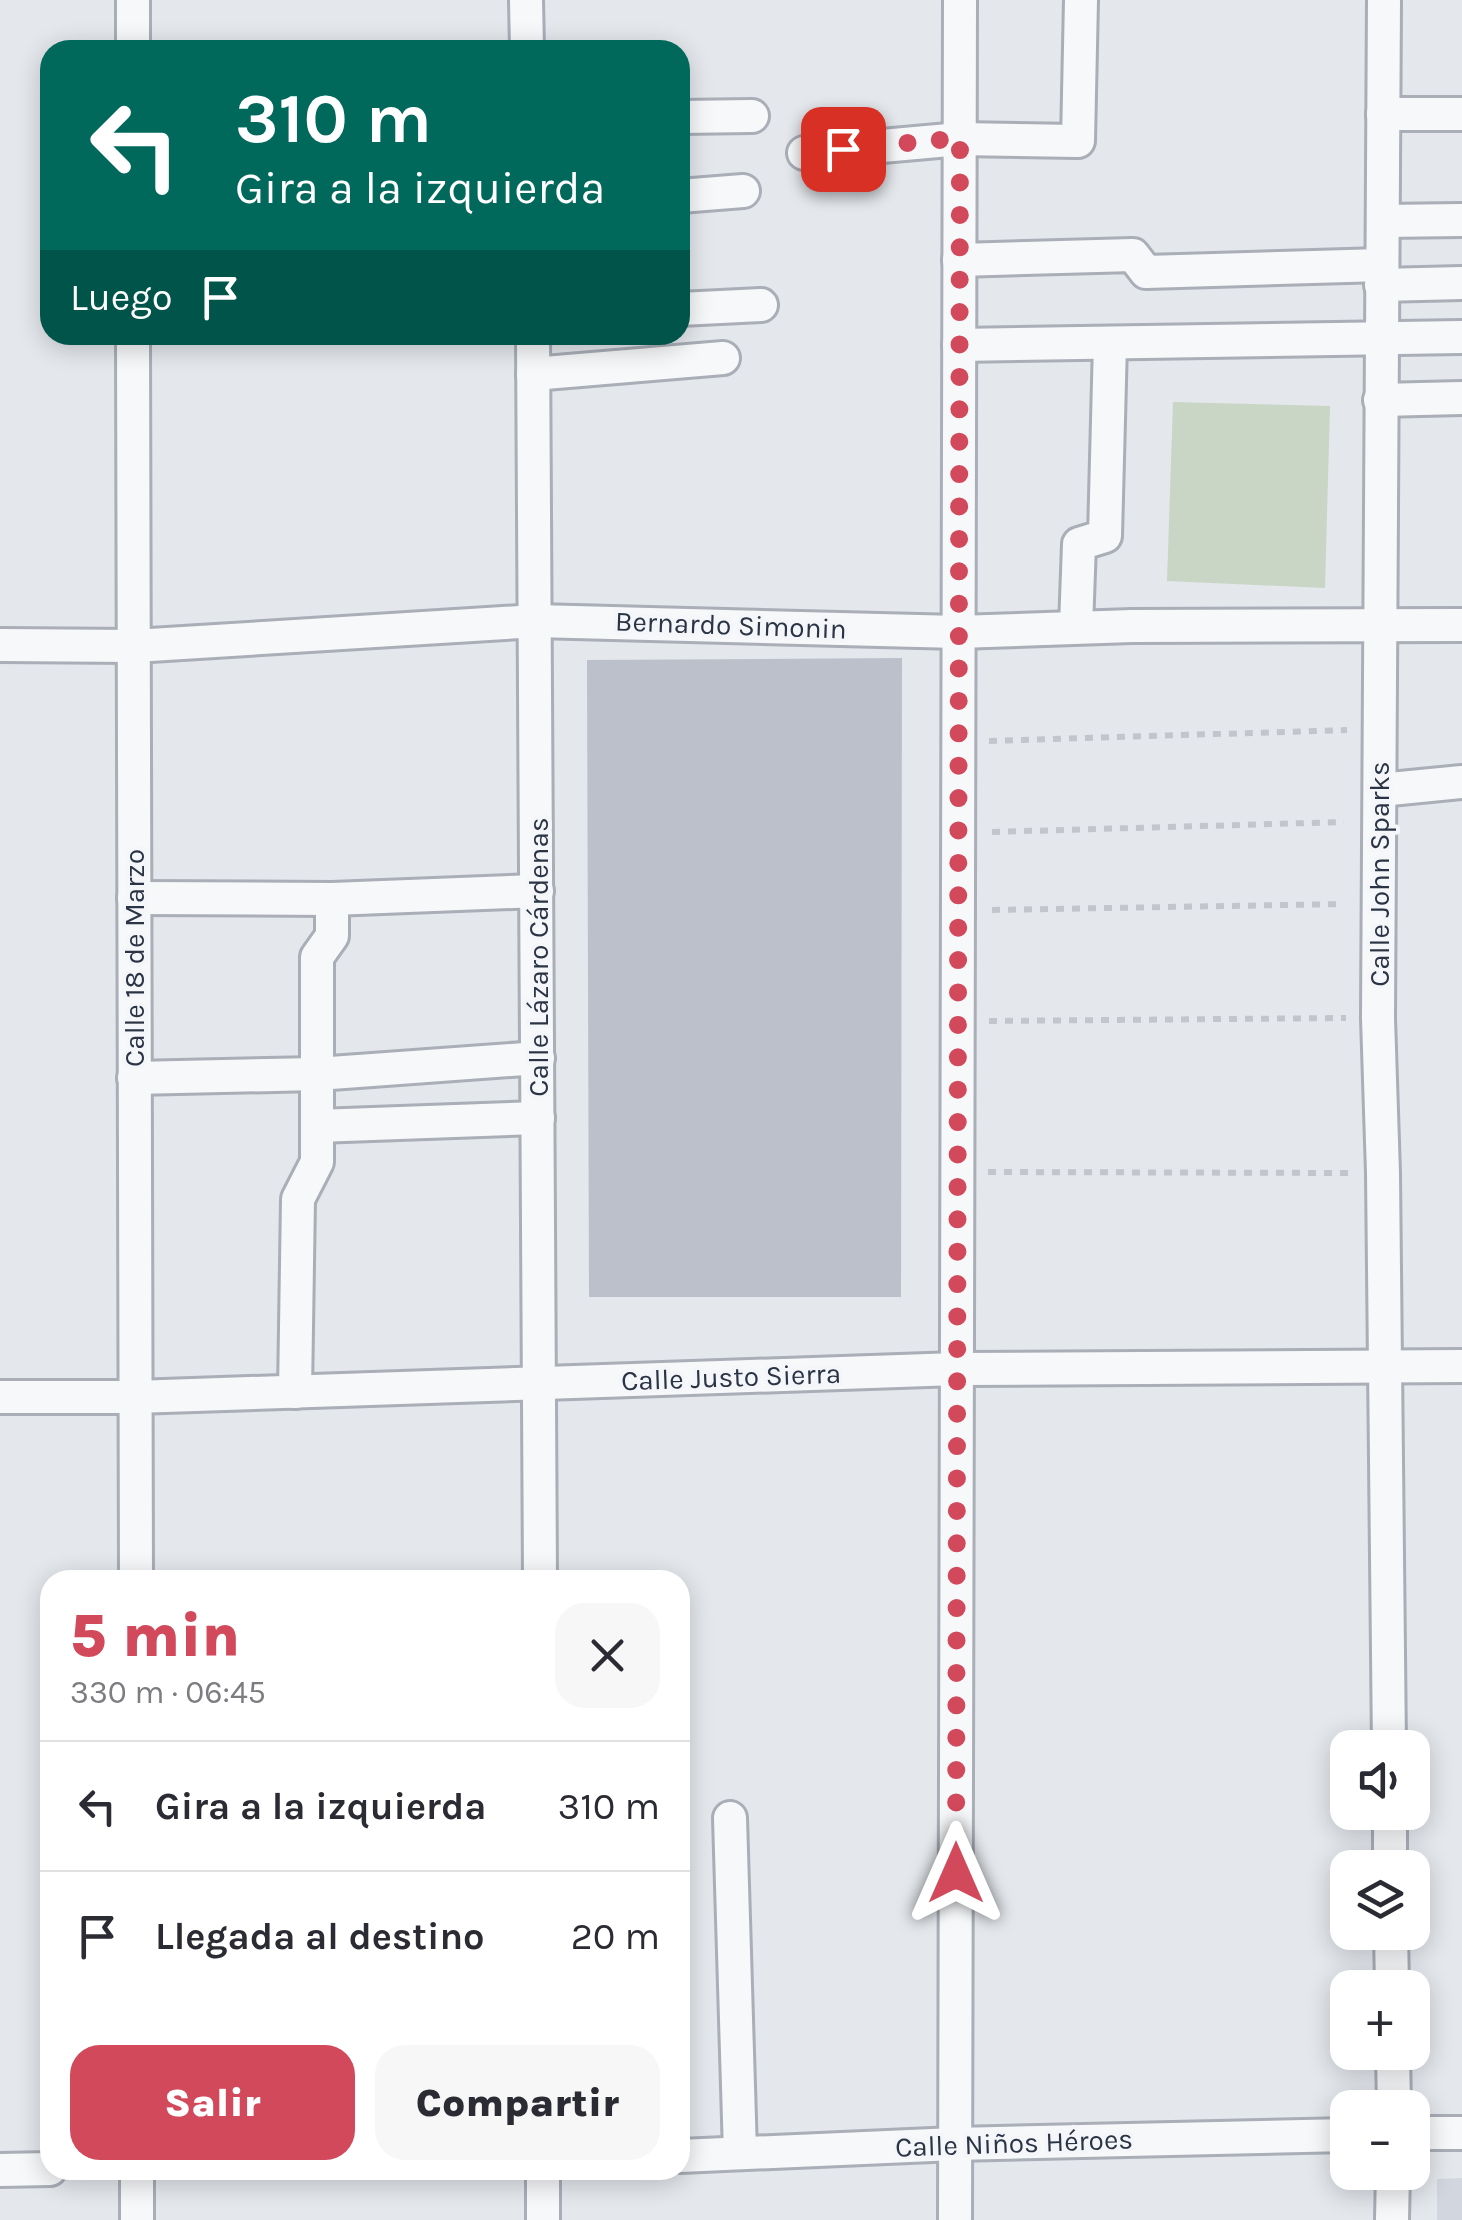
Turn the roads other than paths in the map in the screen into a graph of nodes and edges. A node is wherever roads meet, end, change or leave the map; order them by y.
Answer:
1 (132, 0) edge
2 (526, 0) edge
3 (960, 0) edge
4 (1082, 0) edge
5 (1384, 0) edge
6 (133, 40) edge
7 (527, 40) edge
8 (1384, 114) junction
9 (1462, 114) edge
10 (752, 116) dead end
11 (690, 117) edge
12 (960, 138) junction
13 (804, 153) dead end
14 (743, 191) dead end
15 (690, 195) edge
16 (1462, 220) edge
17 (1383, 221) junction
18 (960, 260) junction
19 (1381, 275) junction
20 (1462, 284) edge
21 (760, 305) dead end
22 (690, 308) edge
23 (1462, 337) edge
24 (1380, 339) junction
25 (1110, 343) junction
26 (133, 345) edge
27 (533, 345) edge
28 (959, 345) junction
29 (723, 358) dead end
30 (533, 374) junction
31 (1462, 398) edge
32 (1380, 400) junction
33 (536, 620) junction
34 (1462, 625) edge
35 (1076, 626) junction
36 (1382, 627) junction
37 (958, 632) junction
38 (0, 645) edge
39 (134, 646) junction
40 (1462, 782) edge
41 (1380, 806) junction
42 (537, 891) junction
43 (134, 898) junction
44 (332, 900) junction
45 (538, 1058) junction
46 (316, 1074) junction
47 (134, 1078) junction
48 (538, 1118) junction
49 (317, 1126) junction
50 (1383, 1364) junction
51 (1462, 1366) edge
52 (957, 1369) junction
53 (539, 1384) junction
54 (296, 1392) junction
55 (0, 1397) edge
56 (135, 1397) junction
57 (136, 1570) edge
58 (540, 1570) edge
59 (1388, 1730) edge
60 (730, 1818) dead end
61 (1330, 2134) edge
62 (1430, 2134) edge
63 (1462, 2134) edge
64 (955, 2144) junction
65 (740, 2153) junction
66 (690, 2156) edge
67 (40, 2169) edge
68 (0, 2170) edge
69 (136, 2180) edge
70 (542, 2180) edge
71 (1393, 2190) edge
72 (136, 2220) edge
73 (543, 2220) edge
74 (955, 2220) edge
75 (1392, 2220) edge

1 - 6 street
2 - 7 street
3 - 12 street
4 - 12 street
5 - 8 street, Calle John Sparks
8 - 9 street
8 - 17 street, Calle John Sparks
10 - 11 street
12 - 13 street
12 - 18 street
14 - 15 street
16 - 17 street
17 - 19 street, Calle John Sparks
18 - 19 street
18 - 28 street
19 - 20 street
19 - 24 street, Calle John Sparks
21 - 22 street
23 - 24 street
24 - 25 street
24 - 32 street, Calle John Sparks
25 - 28 street
25 - 35 street
26 - 39 street, Calle 18 de Marzo
27 - 30 street, Calle Lázaro Cárdenas
28 - 37 street
29 - 30 street
30 - 33 street, Calle Lázaro Cárdenas
31 - 32 street
32 - 36 street, Calle John Sparks
33 - 37 street, Bernardo Simonin
33 - 39 street, Bernardo Simonin
33 - 42 street, Calle Lázaro Cárdenas
34 - 36 street, Bernardo Simonin
35 - 36 street, Bernardo Simonin
35 - 37 street, Bernardo Simonin
36 - 41 street, Calle John Sparks
37 - 52 street
38 - 39 street, Bernardo Simonin
39 - 43 street, Calle 18 de Marzo
40 - 41 street
41 - 50 street, Calle John Sparks
42 - 44 street
42 - 45 street, Calle Lázaro Cárdenas
43 - 44 street
43 - 47 street, Calle 18 de Marzo
44 - 46 street
45 - 46 street
45 - 48 street, Calle Lázaro Cárdenas
46 - 47 street
46 - 49 street
47 - 56 street, Calle 18 de Marzo
48 - 49 street
48 - 53 street, Calle Lázaro Cárdenas
49 - 54 street
50 - 51 street, Calle Justo Sierra
50 - 52 street, Calle Justo Sierra
50 - 59 street, Calle John Sparks
52 - 53 street, Calle Justo Sierra
52 - 64 street
53 - 54 street, Calle Justo Sierra
53 - 58 street, Calle Lázaro Cárdenas
54 - 56 street, Calle Justo Sierra
55 - 56 street, Calle Justo Sierra
56 - 57 street, Calle 18 de Marzo
60 - 65 street
61 - 64 street, Calle Niños Héroes
62 - 63 street
64 - 65 street, Calle Niños Héroes
64 - 74 street
65 - 66 street, Calle Niños Héroes
67 - 68 street
69 - 72 street
70 - 73 street
71 - 75 street

